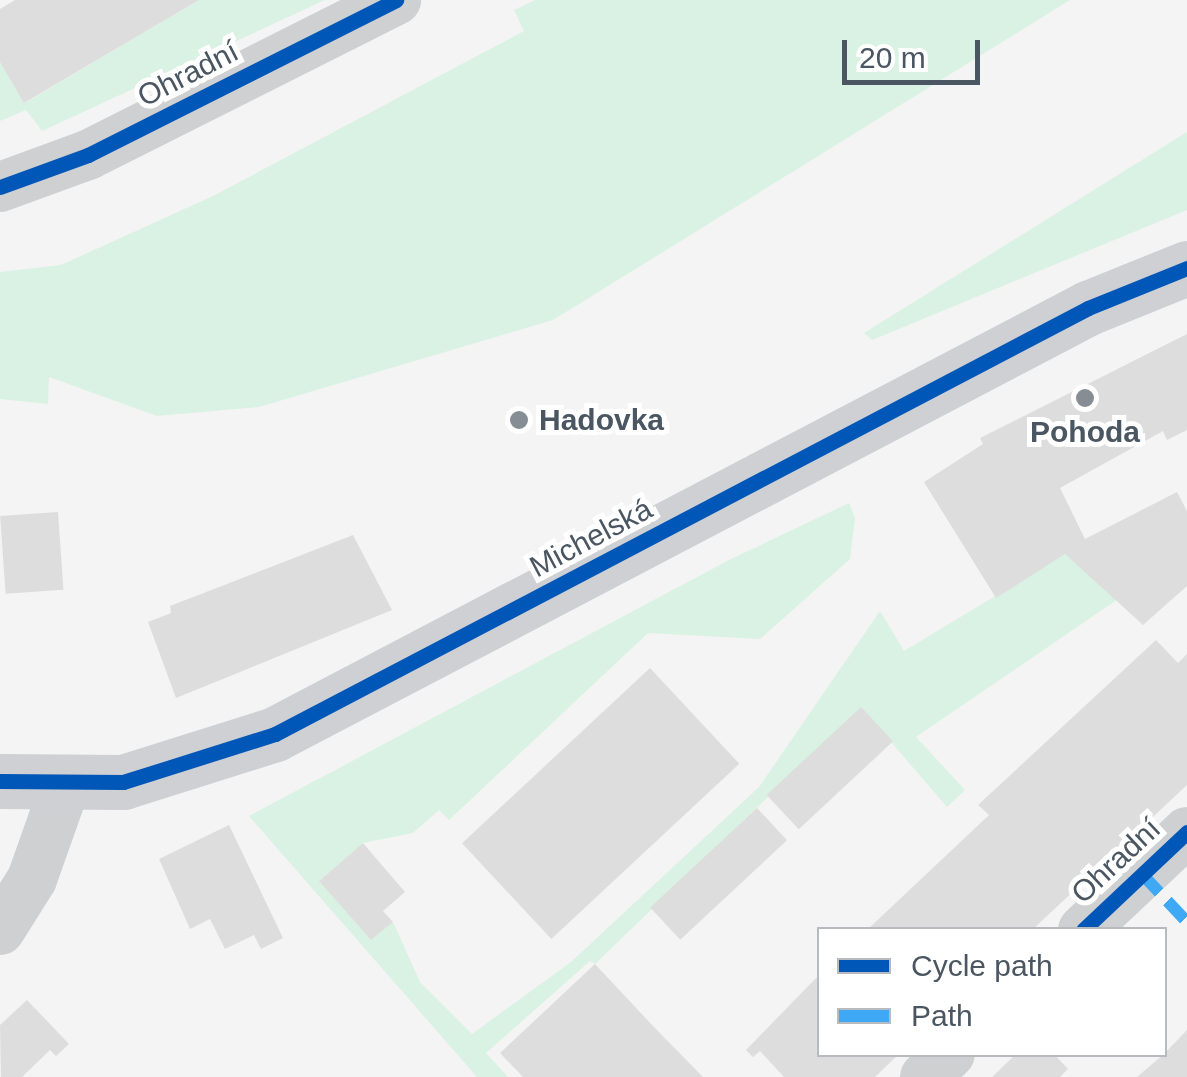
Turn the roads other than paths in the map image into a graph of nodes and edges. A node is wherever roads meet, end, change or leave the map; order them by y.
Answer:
1 (396, 0) edge
2 (0, 187) edge
3 (1187, 268) edge
4 (0, 780) edge
5 (65, 786) junction
6 (1187, 832) edge
7 (1086, 927) edge
8 (0, 930) edge
9 (947, 1057) edge
10 (926, 1077) edge

1 - 2 street, Ohradní
3 - 5 street, Michelská
4 - 5 street, Michelská
5 - 8 street
6 - 7 street, Ohradní
9 - 10 street

